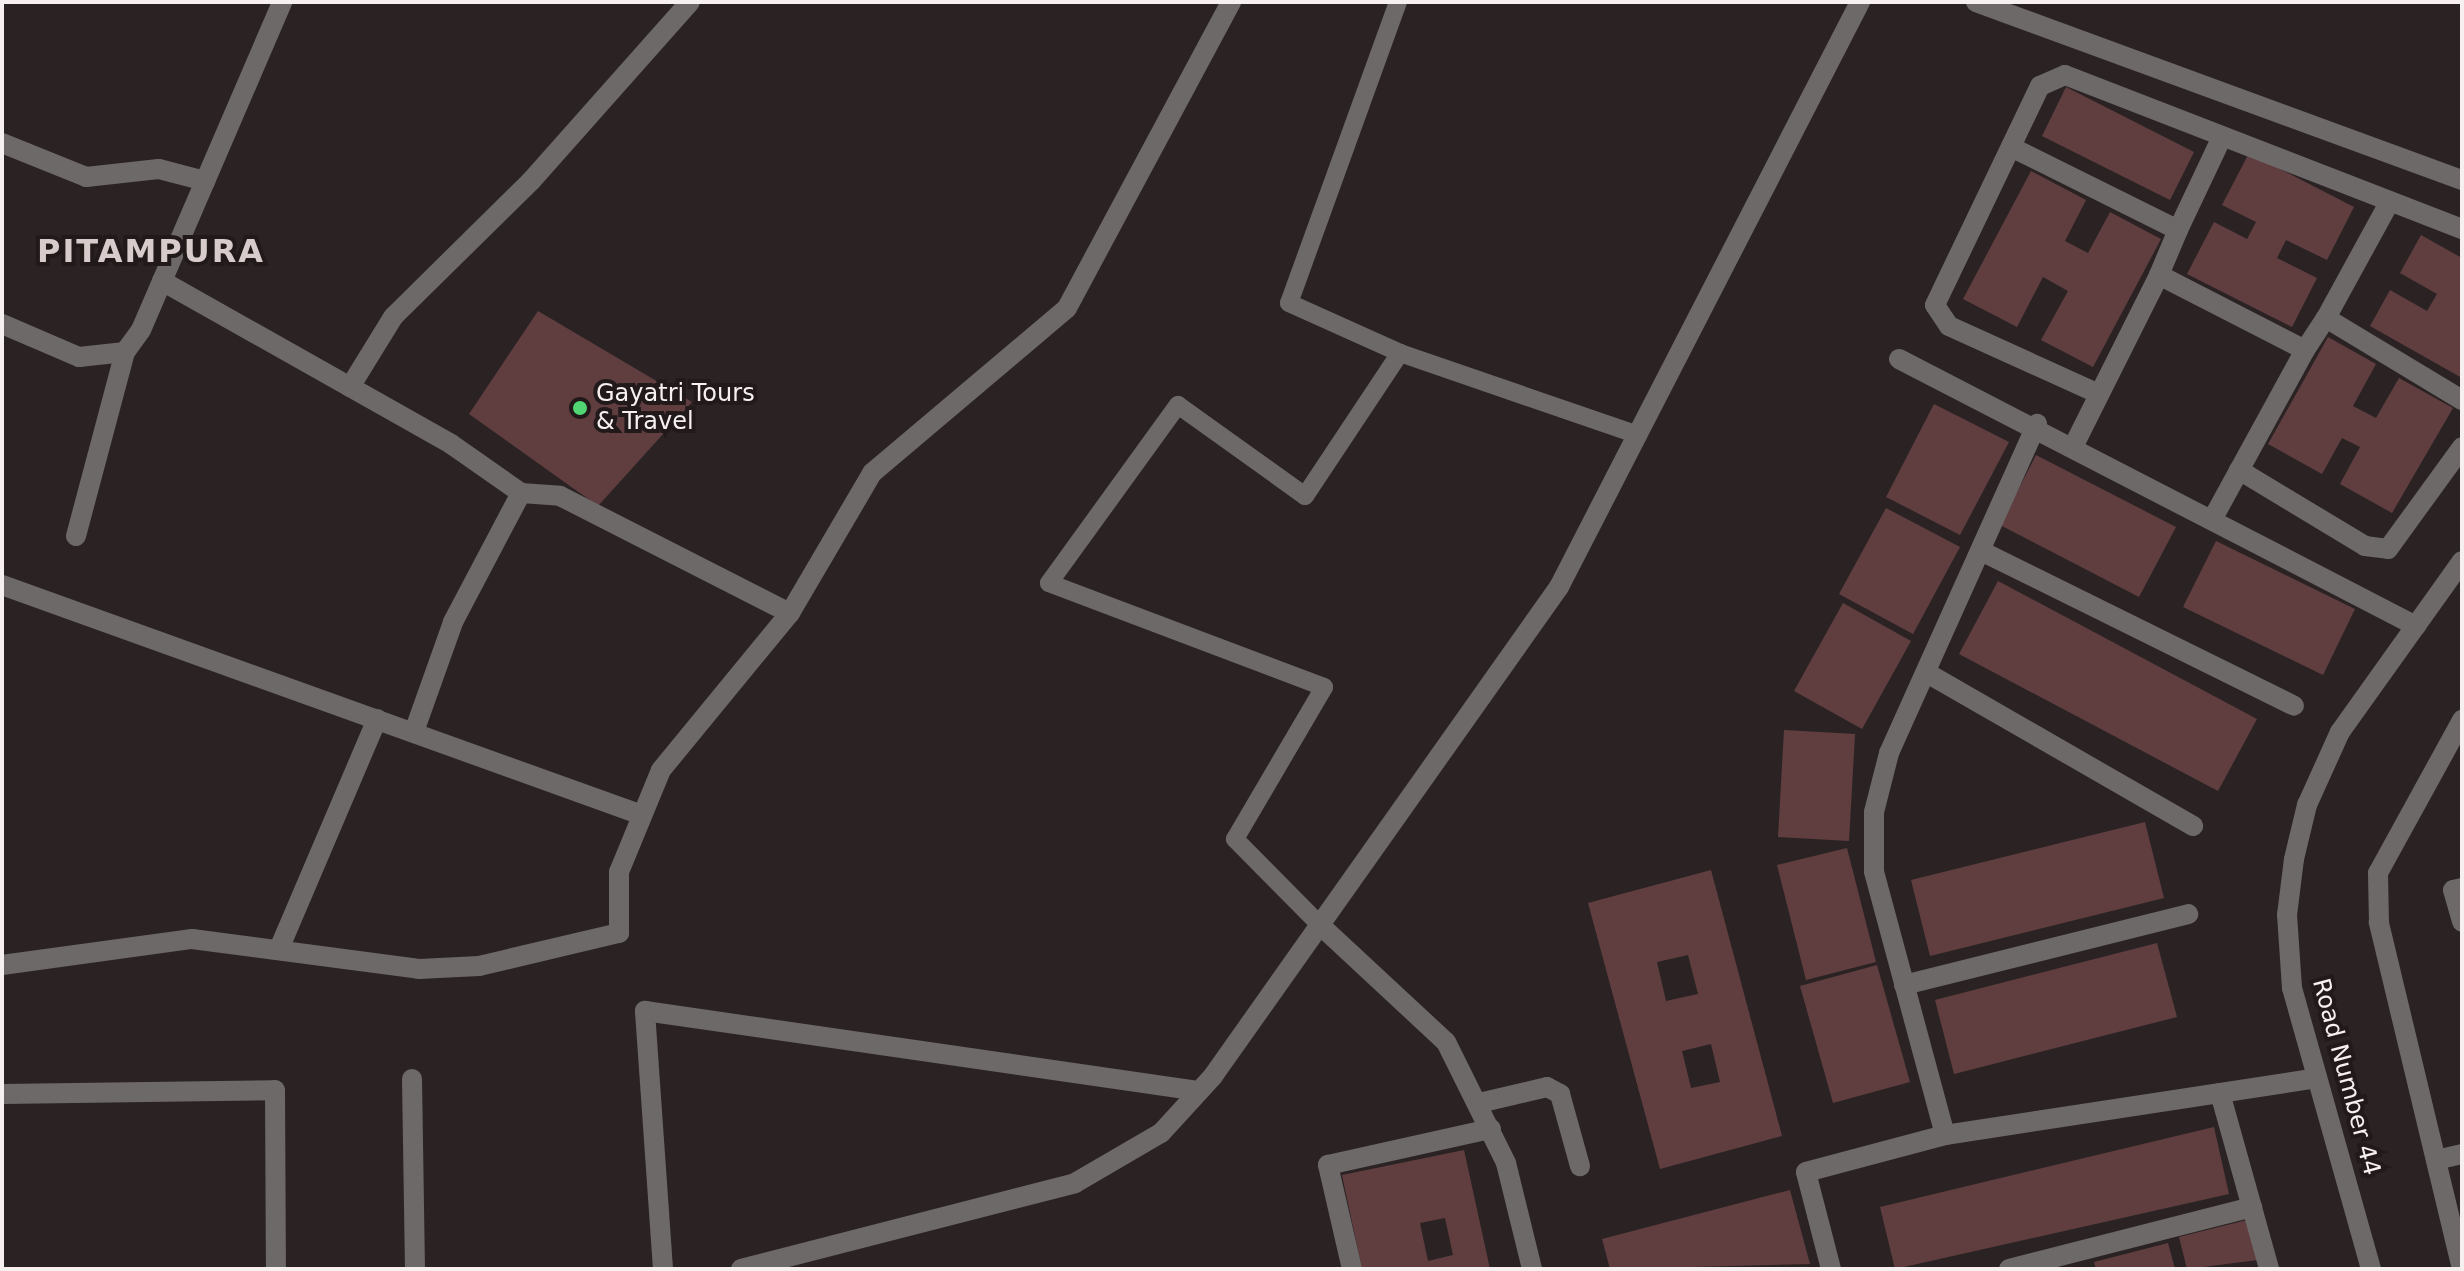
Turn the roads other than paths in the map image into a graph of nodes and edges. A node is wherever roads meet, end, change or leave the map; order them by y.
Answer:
1 (282, 2) edge
2 (690, 2) edge
3 (1231, 2) edge
4 (1398, 2) edge
5 (1860, 2) edge
6 (1976, 2) edge
7 (2222, 137) junction
8 (2, 143) edge
9 (2011, 147) junction
10 (2462, 180) edge
11 (205, 181) junction
12 (2390, 201) junction
13 (2462, 229) edge
14 (2178, 230) junction
15 (2159, 275) junction
16 (162, 281) junction
17 (2326, 318) junction
18 (2, 324) edge
19 (2305, 350) junction
20 (125, 352) junction
21 (1400, 353) junction
22 (1899, 359) dead end
23 (350, 387) junction
24 (2099, 394) junction
25 (2462, 400) edge
26 (2037, 424) junction
27 (1638, 435) junction
28 (2075, 443) junction
29 (2462, 447) edge
30 (2239, 470) junction
31 (521, 493) junction
32 (2213, 518) junction
33 (76, 536) dead end
34 (1981, 551) junction
35 (2462, 561) edge
36 (2, 585) edge
37 (790, 613) junction
38 (2416, 626) junction
39 (1927, 673) junction
40 (2294, 706) dead end
41 (377, 719) junction
42 (2462, 720) edge
43 (415, 729) junction
44 (639, 814) junction
45 (2193, 826) dead end
46 (2462, 888) edge
47 (2188, 914) dead end
48 (2462, 922) edge
49 (1320, 925) junction
50 (279, 949) junction
51 (2, 965) edge
52 (1904, 985) junction
53 (2317, 1078) junction
54 (412, 1079) dead end
55 (1199, 1091) junction
56 (2220, 1093) junction
57 (2, 1094) edge
58 (1479, 1103) junction
59 (1491, 1129) junction
60 (1945, 1135) junction
61 (2462, 1154) edge
62 (2436, 1160) junction
63 (1580, 1166) dead end
64 (2252, 1207) junction
65 (2080, 1260) edge
66 (276, 1269) edge
67 (415, 1269) edge
68 (663, 1269) edge
69 (741, 1269) edge
70 (1352, 1269) edge
71 (1532, 1269) edge
72 (1831, 1269) edge
73 (2009, 1269) edge
74 (2269, 1269) edge
75 (2371, 1269) edge
76 (2462, 1269) edge

1 - 11 street
2 - 23 street
3 - 37 street
4 - 21 lane
5 - 27 street
6 - 10 street
7 - 9 street
7 - 12 street
7 - 14 street
8 - 11 street
9 - 14 street
9 - 24 street
11 - 16 street
12 - 13 street
12 - 17 street
14 - 15 street
15 - 19 street
15 - 24 street
16 - 20 street
16 - 23 street
17 - 19 street
17 - 25 street
18 - 20 street
19 - 30 street
20 - 33 street
21 - 27 lane
21 - 49 lane
22 - 26 street
23 - 31 street
24 - 28 street
26 - 28 street
26 - 34 street
27 - 49 street
28 - 32 street
29 - 30 street
30 - 32 street
31 - 37 street
31 - 43 street
32 - 38 street
34 - 39 street
34 - 40 street
35 - 38 street, Road Number 44
36 - 41 street
37 - 44 street
38 - 53 street, Road Number 44
39 - 45 street
39 - 52 street
41 - 43 street
41 - 50 street
42 - 62 street
43 - 44 street
44 - 50 street
46 - 48 street
47 - 52 street
49 - 55 street
49 - 58 street
50 - 51 street
52 - 60 street
53 - 56 street
53 - 75 street, Road Number 44
54 - 67 street
55 - 68 street
55 - 69 street
56 - 60 street
56 - 64 street
57 - 66 street
58 - 59 street
58 - 63 street
59 - 70 street
59 - 71 street
60 - 72 street
61 - 62 street
62 - 76 street
64 - 65 street
64 - 74 street
65 - 73 street

